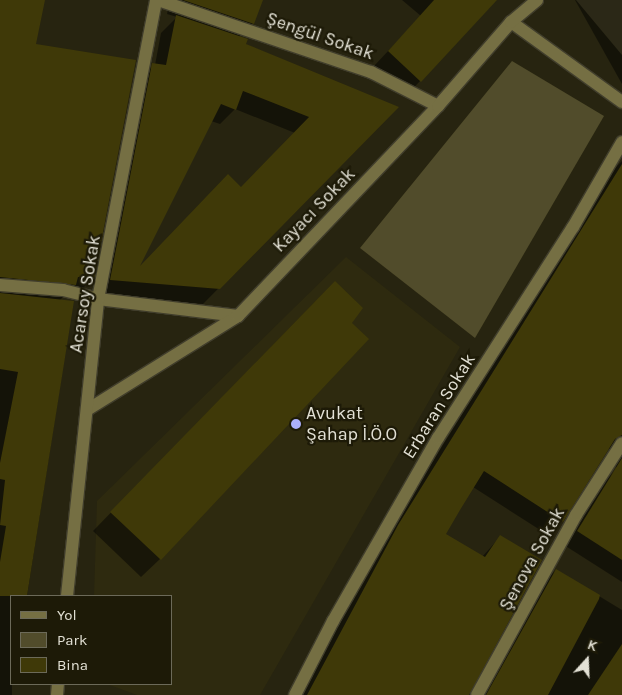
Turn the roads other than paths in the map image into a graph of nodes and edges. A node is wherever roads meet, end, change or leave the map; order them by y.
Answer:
1 (157, 0) edge
2 (537, 0) edge
3 (511, 22) junction
4 (622, 102) edge
5 (438, 106) junction
6 (622, 142) edge
7 (0, 285) edge
8 (98, 299) junction
9 (238, 316) junction
10 (87, 410) junction
11 (622, 443) edge
12 (67, 595) edge
13 (295, 695) edge
14 (477, 695) edge

1 - 5 street, Şengül Sokak
1 - 8 street, Acarsoy Sokak
2 - 3 street, Kayacı Sokak
3 - 4 street
3 - 5 street, Kayacı Sokak
5 - 9 street, Kayacı Sokak
6 - 13 street, Erbaran Sokak
7 - 8 street
8 - 9 street
8 - 10 street, Acarsoy Sokak
9 - 10 street, Kayacı Sokak
10 - 12 street, Acarsoy Sokak
11 - 14 street, Şenova Sokak

